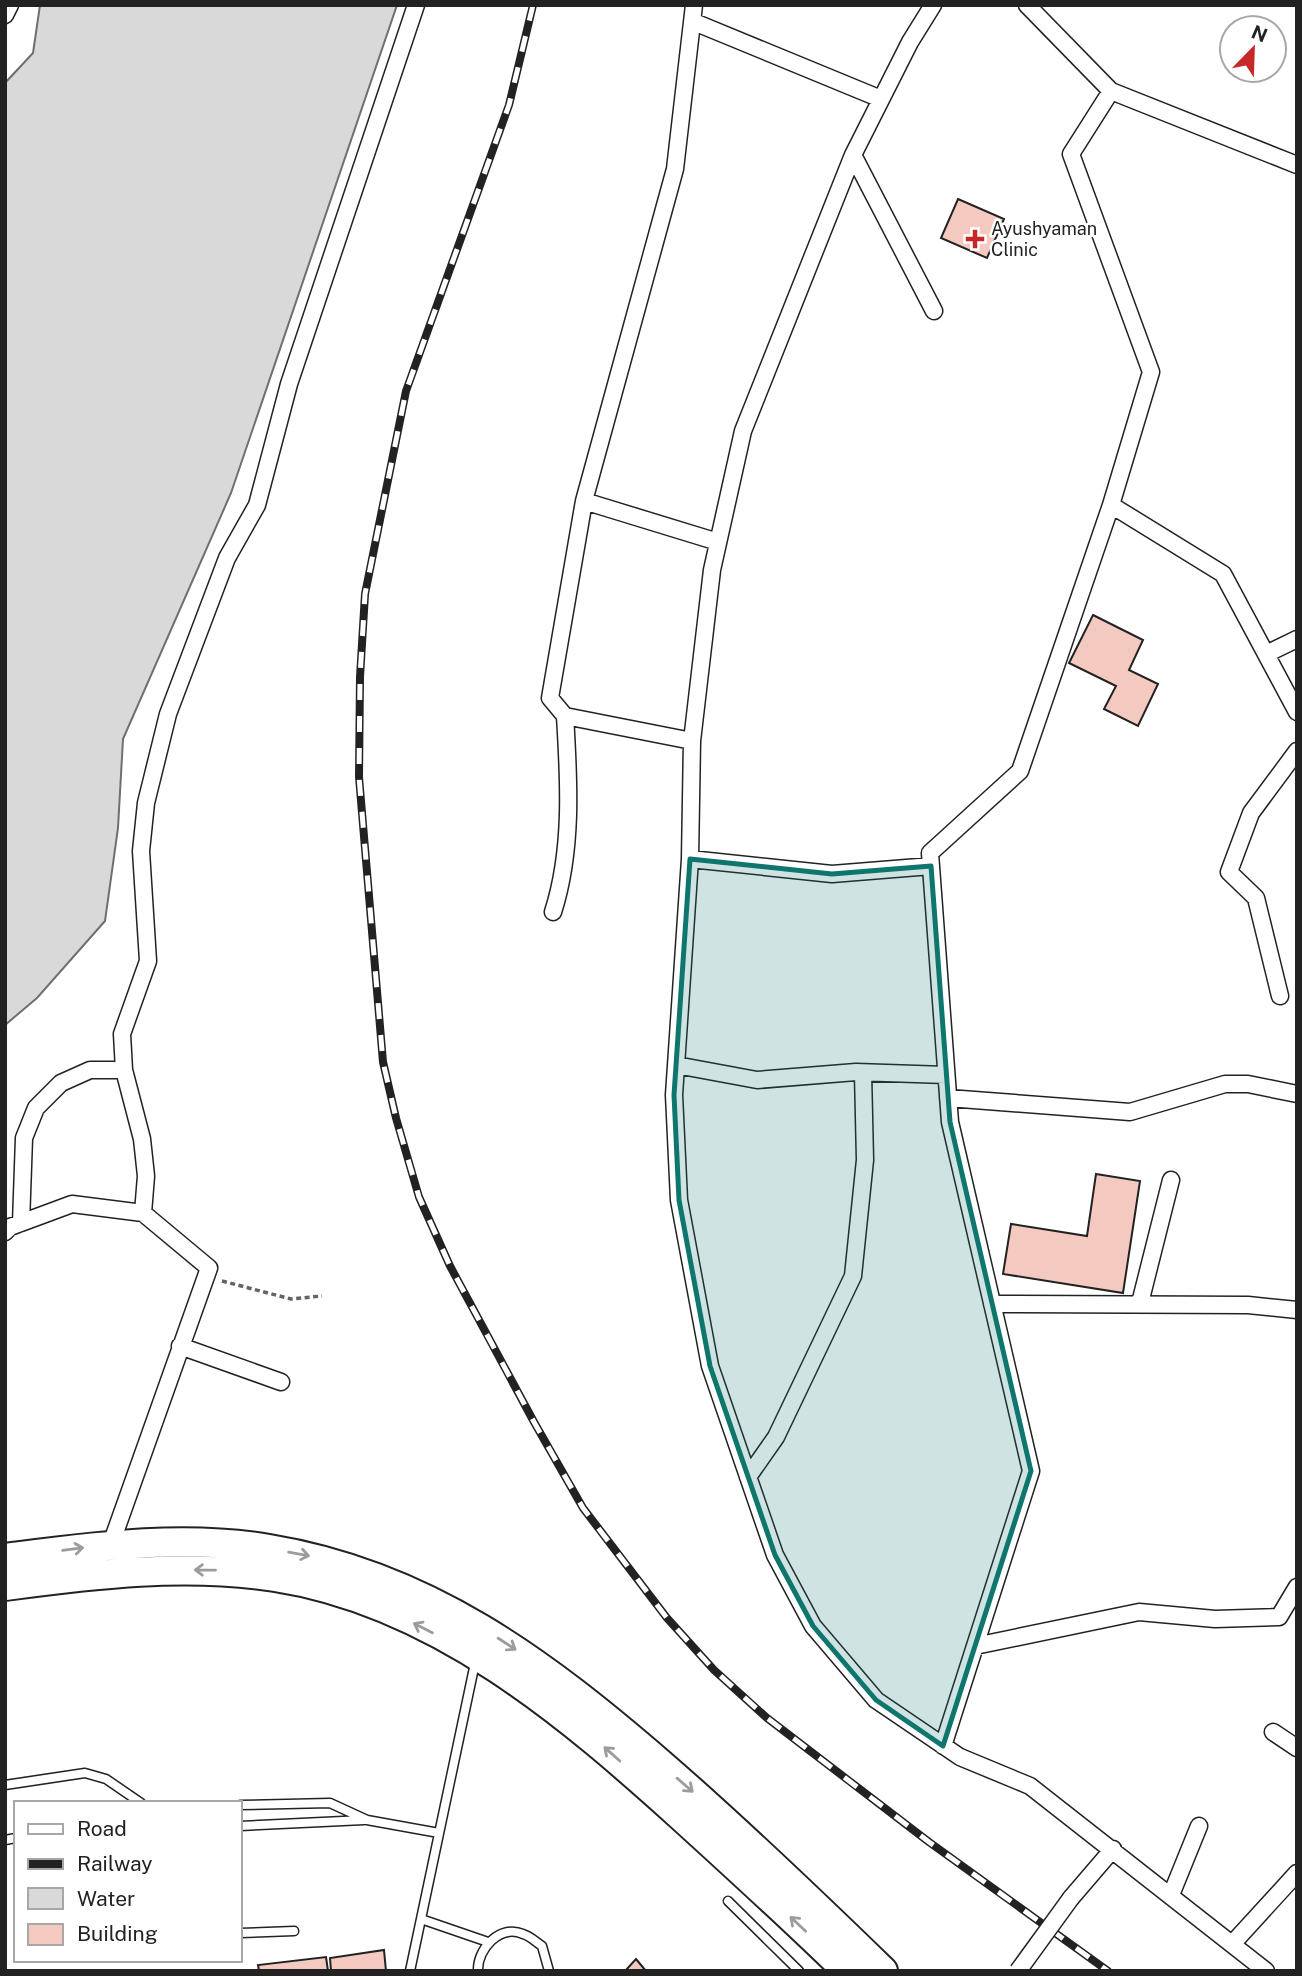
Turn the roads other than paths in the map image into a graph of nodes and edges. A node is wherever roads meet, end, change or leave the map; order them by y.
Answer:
1 (10, 5) edge
2 (416, 5) edge
3 (933, 5) edge
4 (1027, 5) edge
5 (694, 13) edge
6 (5, 15) edge
7 (1111, 91) junction
8 (881, 99) junction
9 (853, 155) junction
10 (1297, 165) edge
11 (934, 312) dead end
12 (584, 501) junction
13 (1111, 505) junction
14 (718, 542) junction
15 (1297, 639) edge
16 (1266, 654) junction
17 (1297, 712) edge
18 (565, 716) junction
19 (692, 741) junction
20 (1297, 751) edge
21 (690, 859) junction
22 (931, 866) junction
23 (553, 912) dead end
24 (1280, 996) dead end
25 (676, 1065) junction
26 (124, 1070) junction
27 (863, 1073) junction
28 (946, 1075) junction
29 (1297, 1094) edge
30 (948, 1098) junction
31 (1171, 1180) dead end
32 (143, 1213) junction
33 (21, 1223) junction
34 (5, 1232) edge
35 (1140, 1303) junction
36 (992, 1304) junction
37 (1297, 1310) edge
38 (180, 1346) junction
39 (282, 1382) dead end
40 (748, 1477) junction
41 (111, 1544) junction
42 (5, 1558) edge
43 (5, 1586) edge
44 (1297, 1587) edge
45 (975, 1646) junction
46 (476, 1656) junction
47 (1273, 1732) dead end
48 (943, 1746) junction
49 (1297, 1748) edge
50 (5, 1785) edge
51 (138, 1801) edge
52 (242, 1805) edge
53 (367, 1820) junction
54 (242, 1826) edge
55 (1199, 1826) dead end
56 (439, 1833) junction
57 (1114, 1849) junction
58 (1297, 1873) edge
59 (1171, 1895) junction
60 (728, 1901) dead end
61 (421, 1919) junction
62 (294, 1931) dead end
63 (242, 1933) edge
64 (488, 1942) junction
65 (1233, 1943) junction
66 (410, 1971) edge
67 (478, 1971) edge
68 (549, 1971) edge
69 (799, 1971) edge
70 (847, 1971) edge
71 (883, 1971) edge
72 (1018, 1971) edge
73 (1266, 1971) edge

1 - 6 street
2 - 26 street
3 - 8 street
4 - 7 street
5 - 8 street
5 - 12 street
7 - 10 street
7 - 13 street
8 - 9 street
9 - 11 street
9 - 14 street
12 - 14 street
12 - 18 street
13 - 16 street
13 - 22 street
14 - 19 street
15 - 16 street
16 - 17 street
18 - 19 street
18 - 23 street
19 - 21 street
20 - 24 street
21 - 22 street
21 - 25 street
22 - 28 street
25 - 27 street
25 - 40 street
26 - 32 street
26 - 33 street
27 - 28 street
27 - 40 street
28 - 30 street
29 - 30 street
30 - 36 street
31 - 35 street
32 - 33 street
32 - 38 street
33 - 34 street
35 - 36 street
35 - 37 street
36 - 45 street
38 - 39 street
38 - 41 street
40 - 48 street
42 -> 41 highway
41 -> 71 highway
46 -> 43 highway
44 - 45 street
45 - 48 street
46 - 56 lane
70 -> 46 highway
47 - 49 street
48 - 57 street
50 - 51 lane
52 - 53 lane
53 - 54 lane
53 - 56 lane
55 - 59 street
56 - 61 lane
57 - 59 street
57 - 72 street, bridge
58 - 65 street
59 - 65 street
60 - 69 lane
61 - 64 lane
61 - 66 lane
62 - 63 lane
64 - 67 lane
64 - 68 lane
65 - 73 street

